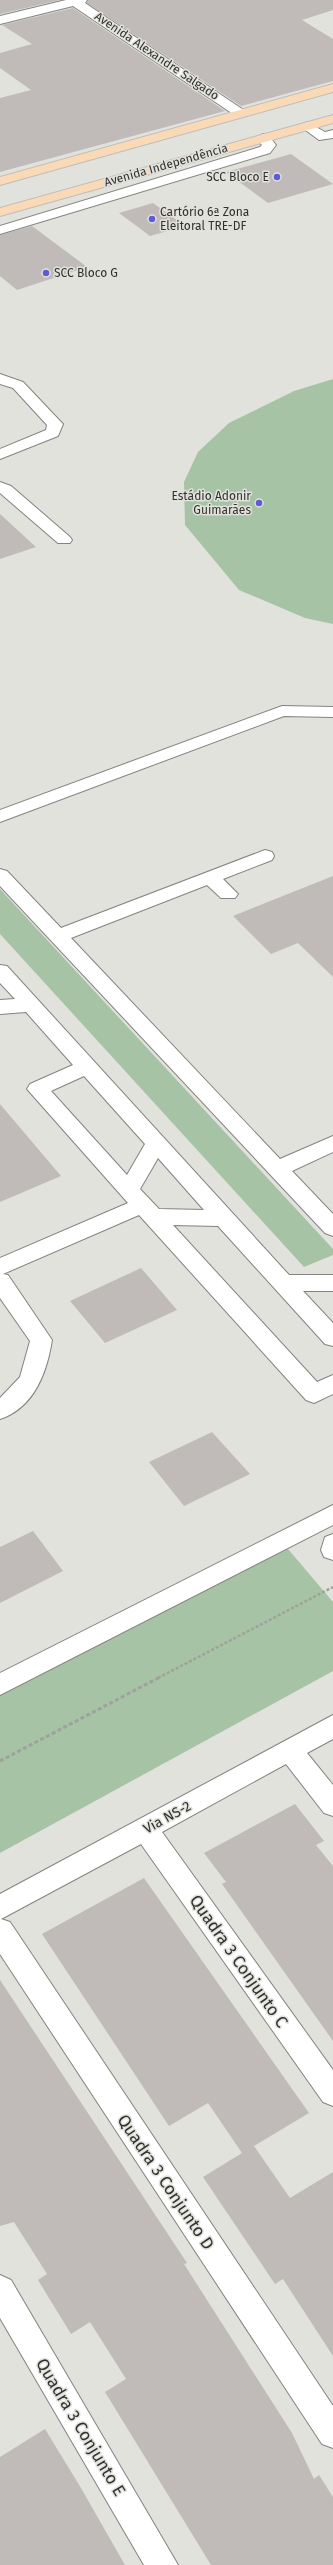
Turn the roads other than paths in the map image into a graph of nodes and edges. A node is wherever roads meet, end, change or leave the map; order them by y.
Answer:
1 (77, 0) edge
2 (0, 20) edge
3 (333, 88) edge
4 (241, 113) junction
5 (333, 119) edge
6 (307, 126) junction
7 (333, 134) edge
8 (263, 138) junction
9 (0, 181) edge
10 (34, 202) junction
11 (0, 212) edge
12 (52, 216) junction
13 (0, 230) edge
14 (0, 379) edge
15 (0, 454) edge
16 (0, 487) edge
17 (64, 540) dead end
18 (333, 712) edge
19 (0, 816) edge
20 (265, 856) dead end
21 (0, 875) edge
22 (210, 877) junction
23 (228, 894) dead end
24 (58, 936) junction
25 (0, 972) edge
26 (30, 1004) junction
27 (0, 1007) edge
28 (86, 1067) junction
29 (156, 1143) junction
30 (333, 1143) edge
31 (277, 1169) junction
32 (142, 1204) junction
33 (223, 1218) junction
34 (333, 1228) edge
35 (0, 1267) edge
36 (0, 1281) edge
37 (285, 1283) junction
38 (333, 1283) edge
39 (333, 1338) edge
40 (333, 1384) edge
41 (0, 1410) edge
42 (333, 1514) edge
43 (333, 1544) edge
44 (333, 1550) edge
45 (0, 1685) edge
46 (333, 1726) edge
47 (290, 1750) junction
48 (333, 1805) edge
49 (145, 1829) junction
50 (0, 1908) edge
51 (0, 1931) edge
52 (333, 2093) edge
53 (0, 2290) edge
54 (333, 2433) edge
55 (162, 2565) edge

1 - 2 street
1 - 4 street, Avenida Alexandre Salgado
3 - 4 main road
4 - 9 main road
5 - 6 main road, Avenida Independência
6 - 7 street
6 - 8 main road, Avenida Independência
8 - 10 main road, Avenida Independência
8 - 12 street
10 - 11 main road, Avenida Independência
10 - 12 street
12 - 13 street
14 - 15 street
16 - 17 street
18 - 19 street
20 - 22 street
21 - 24 street
22 - 23 street
22 - 24 street
24 - 31 street
25 - 26 street
26 - 27 street
26 - 28 street
28 - 29 street
28 - 32 street
29 - 32 street
29 - 33 street
30 - 31 street
31 - 34 street
32 - 33 street
32 - 35 street
32 - 40 street
33 - 37 street
36 - 41 street
37 - 38 street
37 - 39 street
42 - 45 street
43 - 44 street
46 - 47 street, Via NS-2
47 - 48 street
47 - 49 street, Via NS-2
49 - 50 street, Via NS-2
49 - 52 street, Quadra 3 Conjunto C
51 - 54 street, Quadra 3 Conjunto D
53 - 55 street, Quadra 3 Conjunto E

